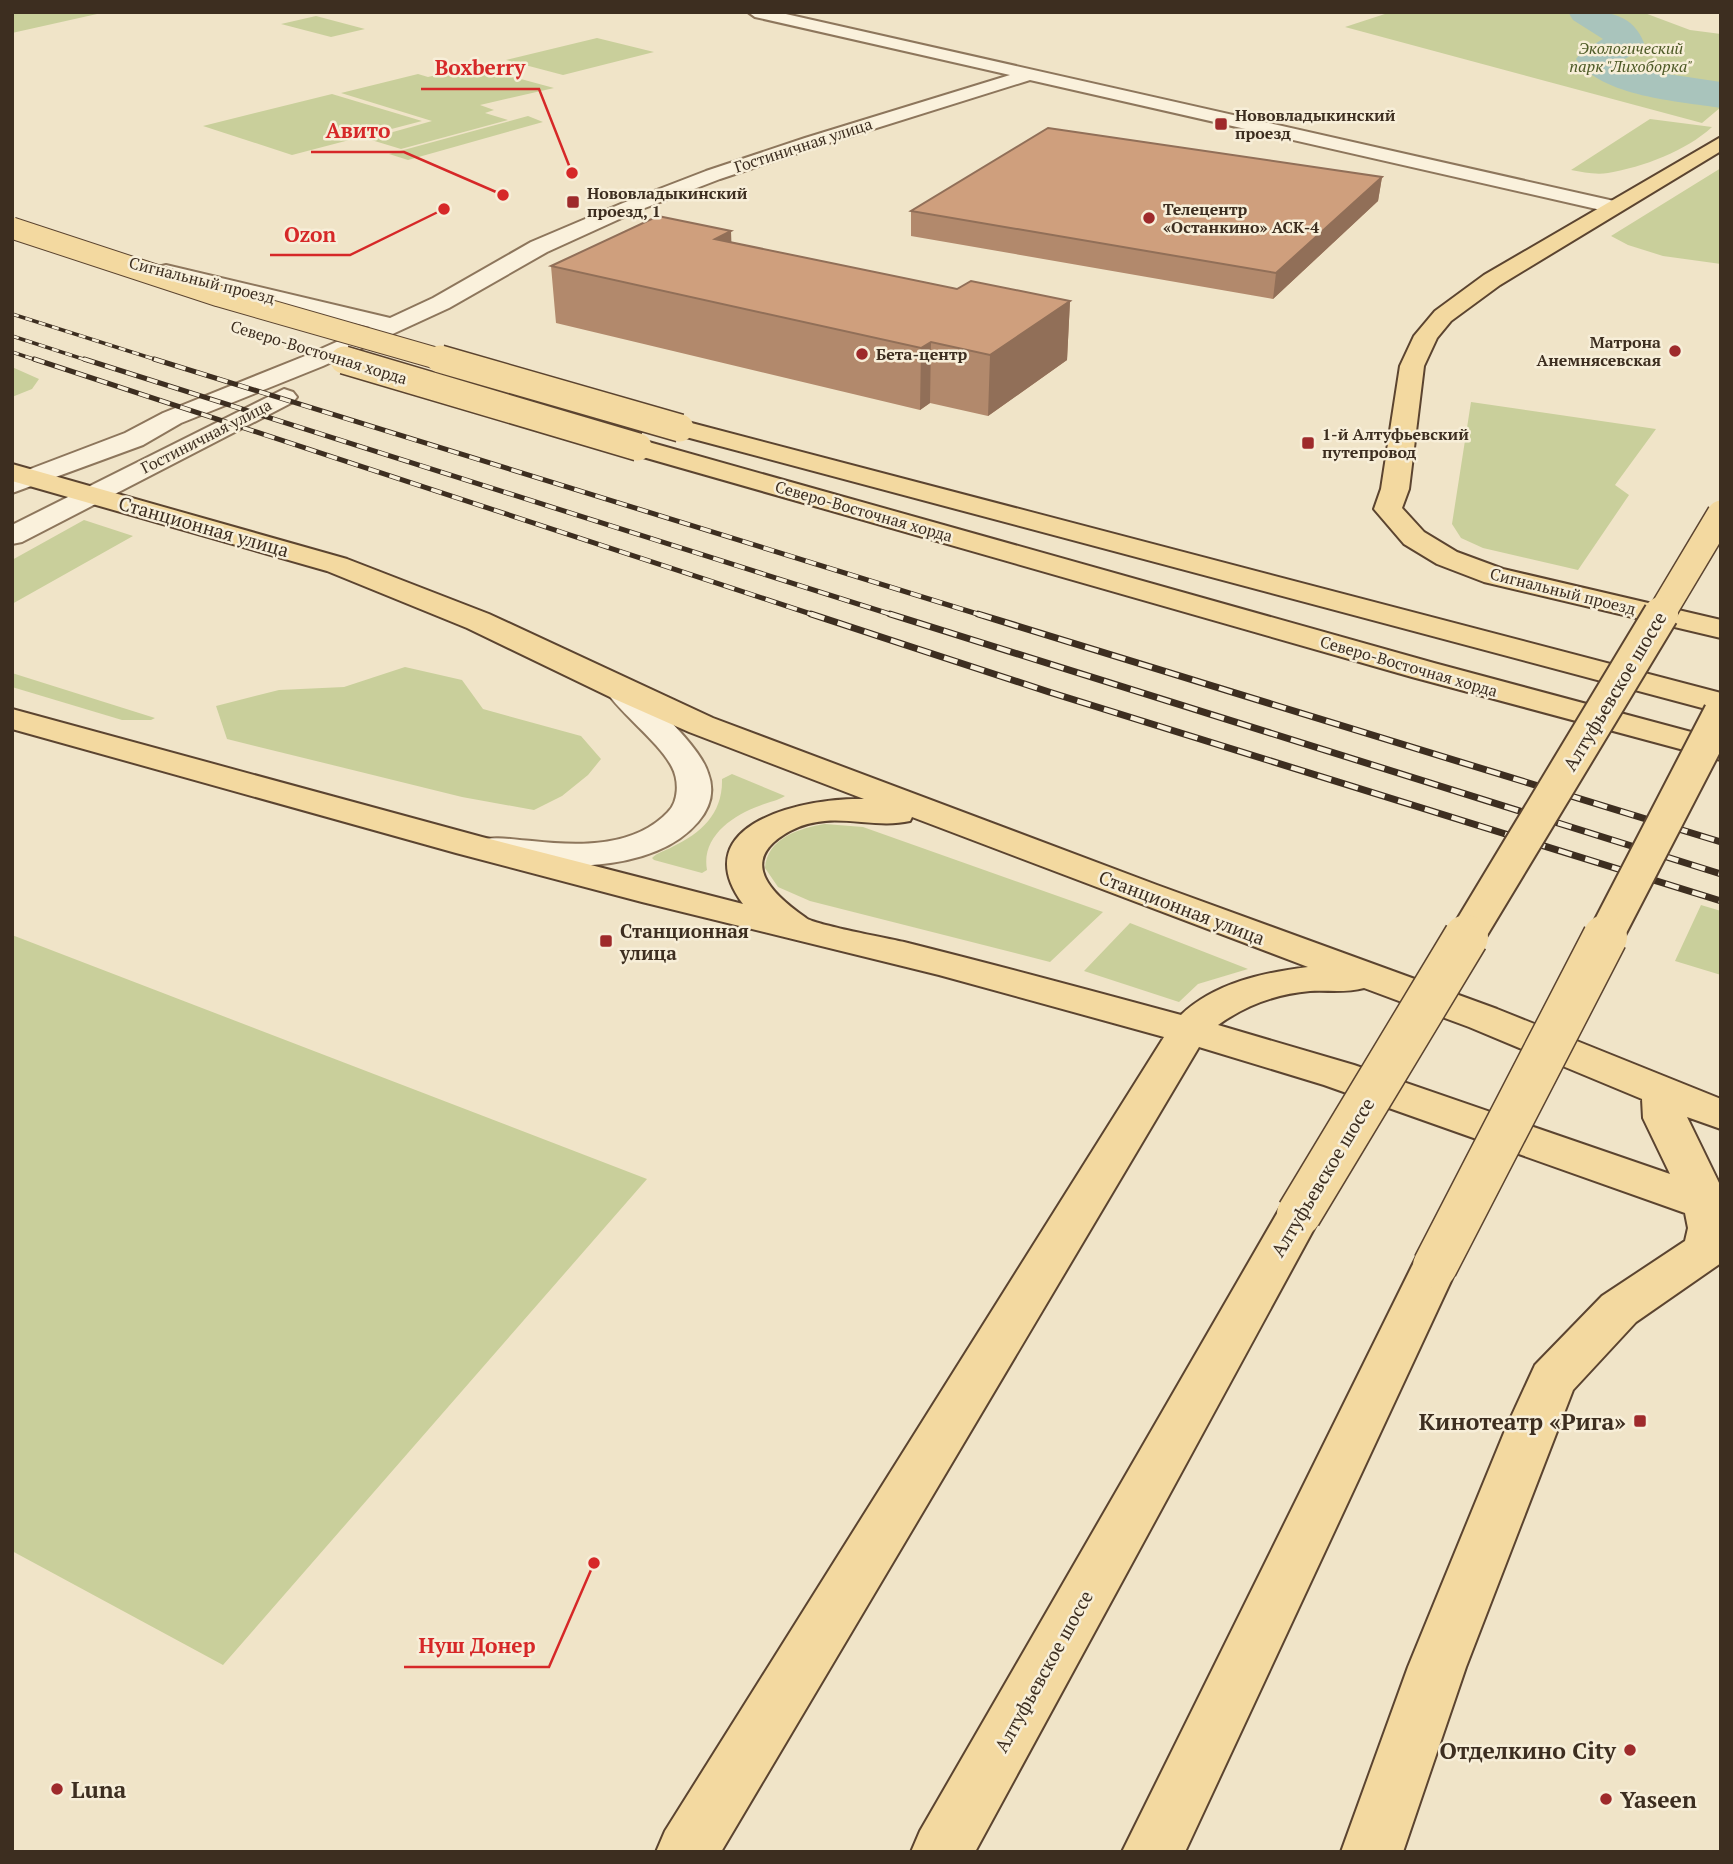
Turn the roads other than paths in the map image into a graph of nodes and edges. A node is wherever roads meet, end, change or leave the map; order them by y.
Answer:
1 (755, 12) edge
2 (1031, 74) junction
3 (1721, 143) edge
4 (1614, 206) junction
5 (12, 230) edge
6 (392, 325) junction
7 (292, 344) dead end
8 (19, 478) edge
9 (93, 495) junction
10 (1721, 514) edge
11 (12, 536) edge
12 (1721, 629) edge
13 (621, 690) junction
14 (1721, 703) edge
15 (1721, 713) edge
16 (12, 719) edge
17 (1721, 750) edge
18 (975, 829) junction
19 (469, 845) junction
20 (798, 928) junction
21 (1378, 980) junction
22 (1189, 1030) junction
23 (1663, 1091) junction
24 (1721, 1115) edge
25 (1714, 1206) edge
26 (687, 1852) edge
27 (942, 1852) edge
28 (1153, 1852) edge
29 (1372, 1852) edge

1 - 2 street
2 - 4 street
2 - 6 street, Гостиничная улица
3 - 4 main road
4 - 12 main road, Сигнальный проезд
5 - 6 street, Сигнальный проезд
5 - 14 main road, Северо-Восточная хорда, bridge
6 - 8 street, Гостиничная улица
6 - 9 street, Гостиничная улица
7 - 17 main road, Северо-Восточная хорда, bridge
8 - 9 main road, Станционная улица
9 - 11 street, Гостиничная улица
9 - 13 main road, Станционная улица
10 - 27 main road, Алтуфьевское шоссе, bridge
13 - 18 main road, Станционная улица
13 - 19 street
15 - 28 main road, bridge
16 - 19 main road
18 - 20 main road
18 - 21 main road, Станционная улица
19 - 20 main road
20 - 22 main road
21 - 22 main road
21 - 23 main road, Станционная улица
22 - 25 main road
22 - 26 main road
23 - 24 main road, Станционная улица
23 - 25 main road
25 - 29 main road

